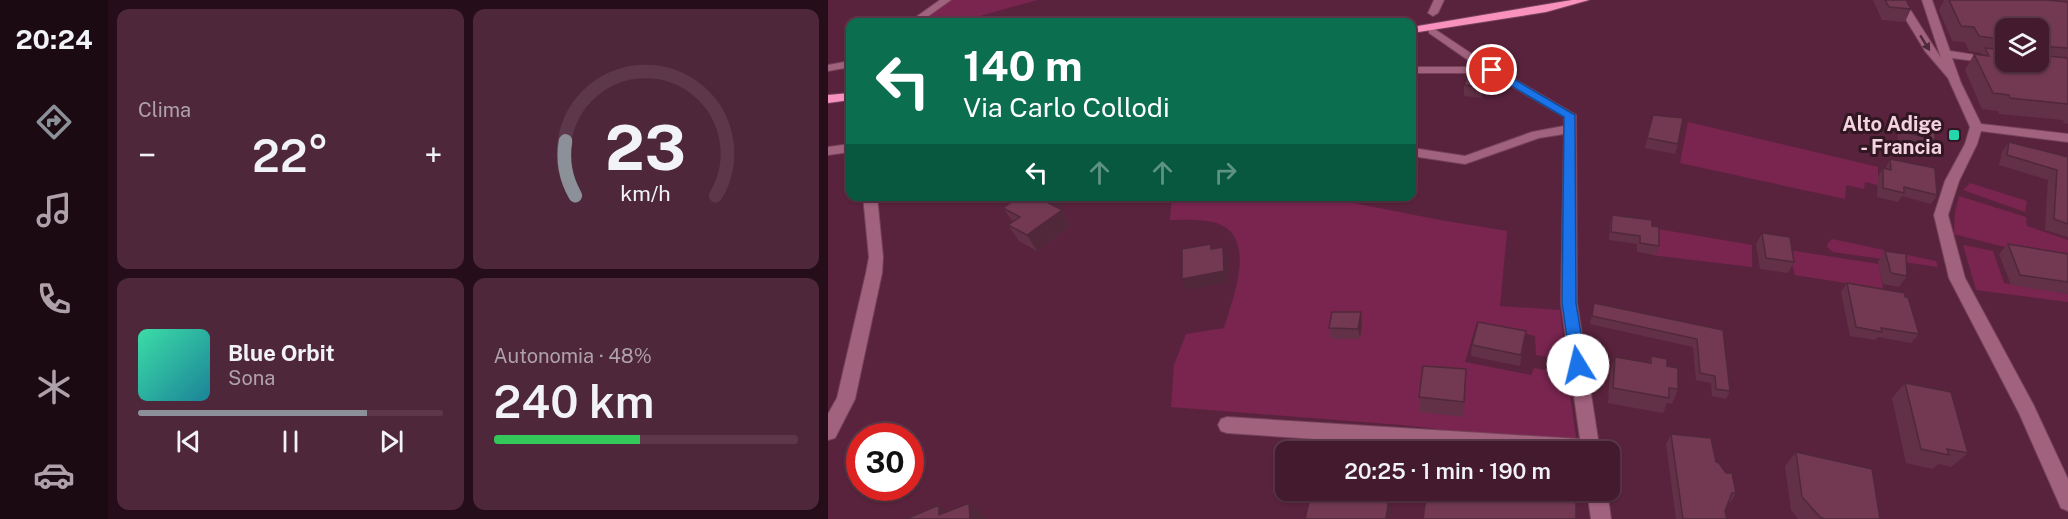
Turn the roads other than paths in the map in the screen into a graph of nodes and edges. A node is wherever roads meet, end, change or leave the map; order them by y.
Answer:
1 (946, 0) edge
2 (1439, 0) edge
3 (1584, 0) edge
4 (1899, 0) edge
5 (1927, 0) edge
6 (1433, 13) dead end
7 (920, 18) edge
8 (1416, 29) edge
9 (1433, 31) dead end
10 (1946, 54) junction
11 (1995, 60) edge
12 (846, 65) edge
13 (828, 68) edge
14 (1416, 70) edge
15 (1492, 70) junction
16 (1955, 83) junction
17 (846, 98) edge
18 (828, 99) edge
19 (1976, 127) junction
20 (1570, 129) junction
21 (2068, 138) edge
22 (846, 149) edge
23 (828, 152) edge
24 (1416, 153) edge
25 (870, 201) edge
26 (1227, 425) dead end
27 (828, 432) edge
28 (1460, 441) edge
29 (1590, 441) edge
30 (1599, 501) edge
31 (2068, 501) edge
32 (1601, 519) edge

1 - 7 street
2 - 6 street
3 - 8 main road
4 -> 16 street
5 - 10 street
9 - 15 street
10 - 11 street
10 - 16 street
12 - 13 street
14 - 15 street
15 - 20 street
16 - 19 street
17 - 18 main road
19 - 21 street
19 - 31 street
20 - 24 street
20 - 29 street
22 - 23 street
25 - 27 street
26 - 28 street
30 - 32 street

